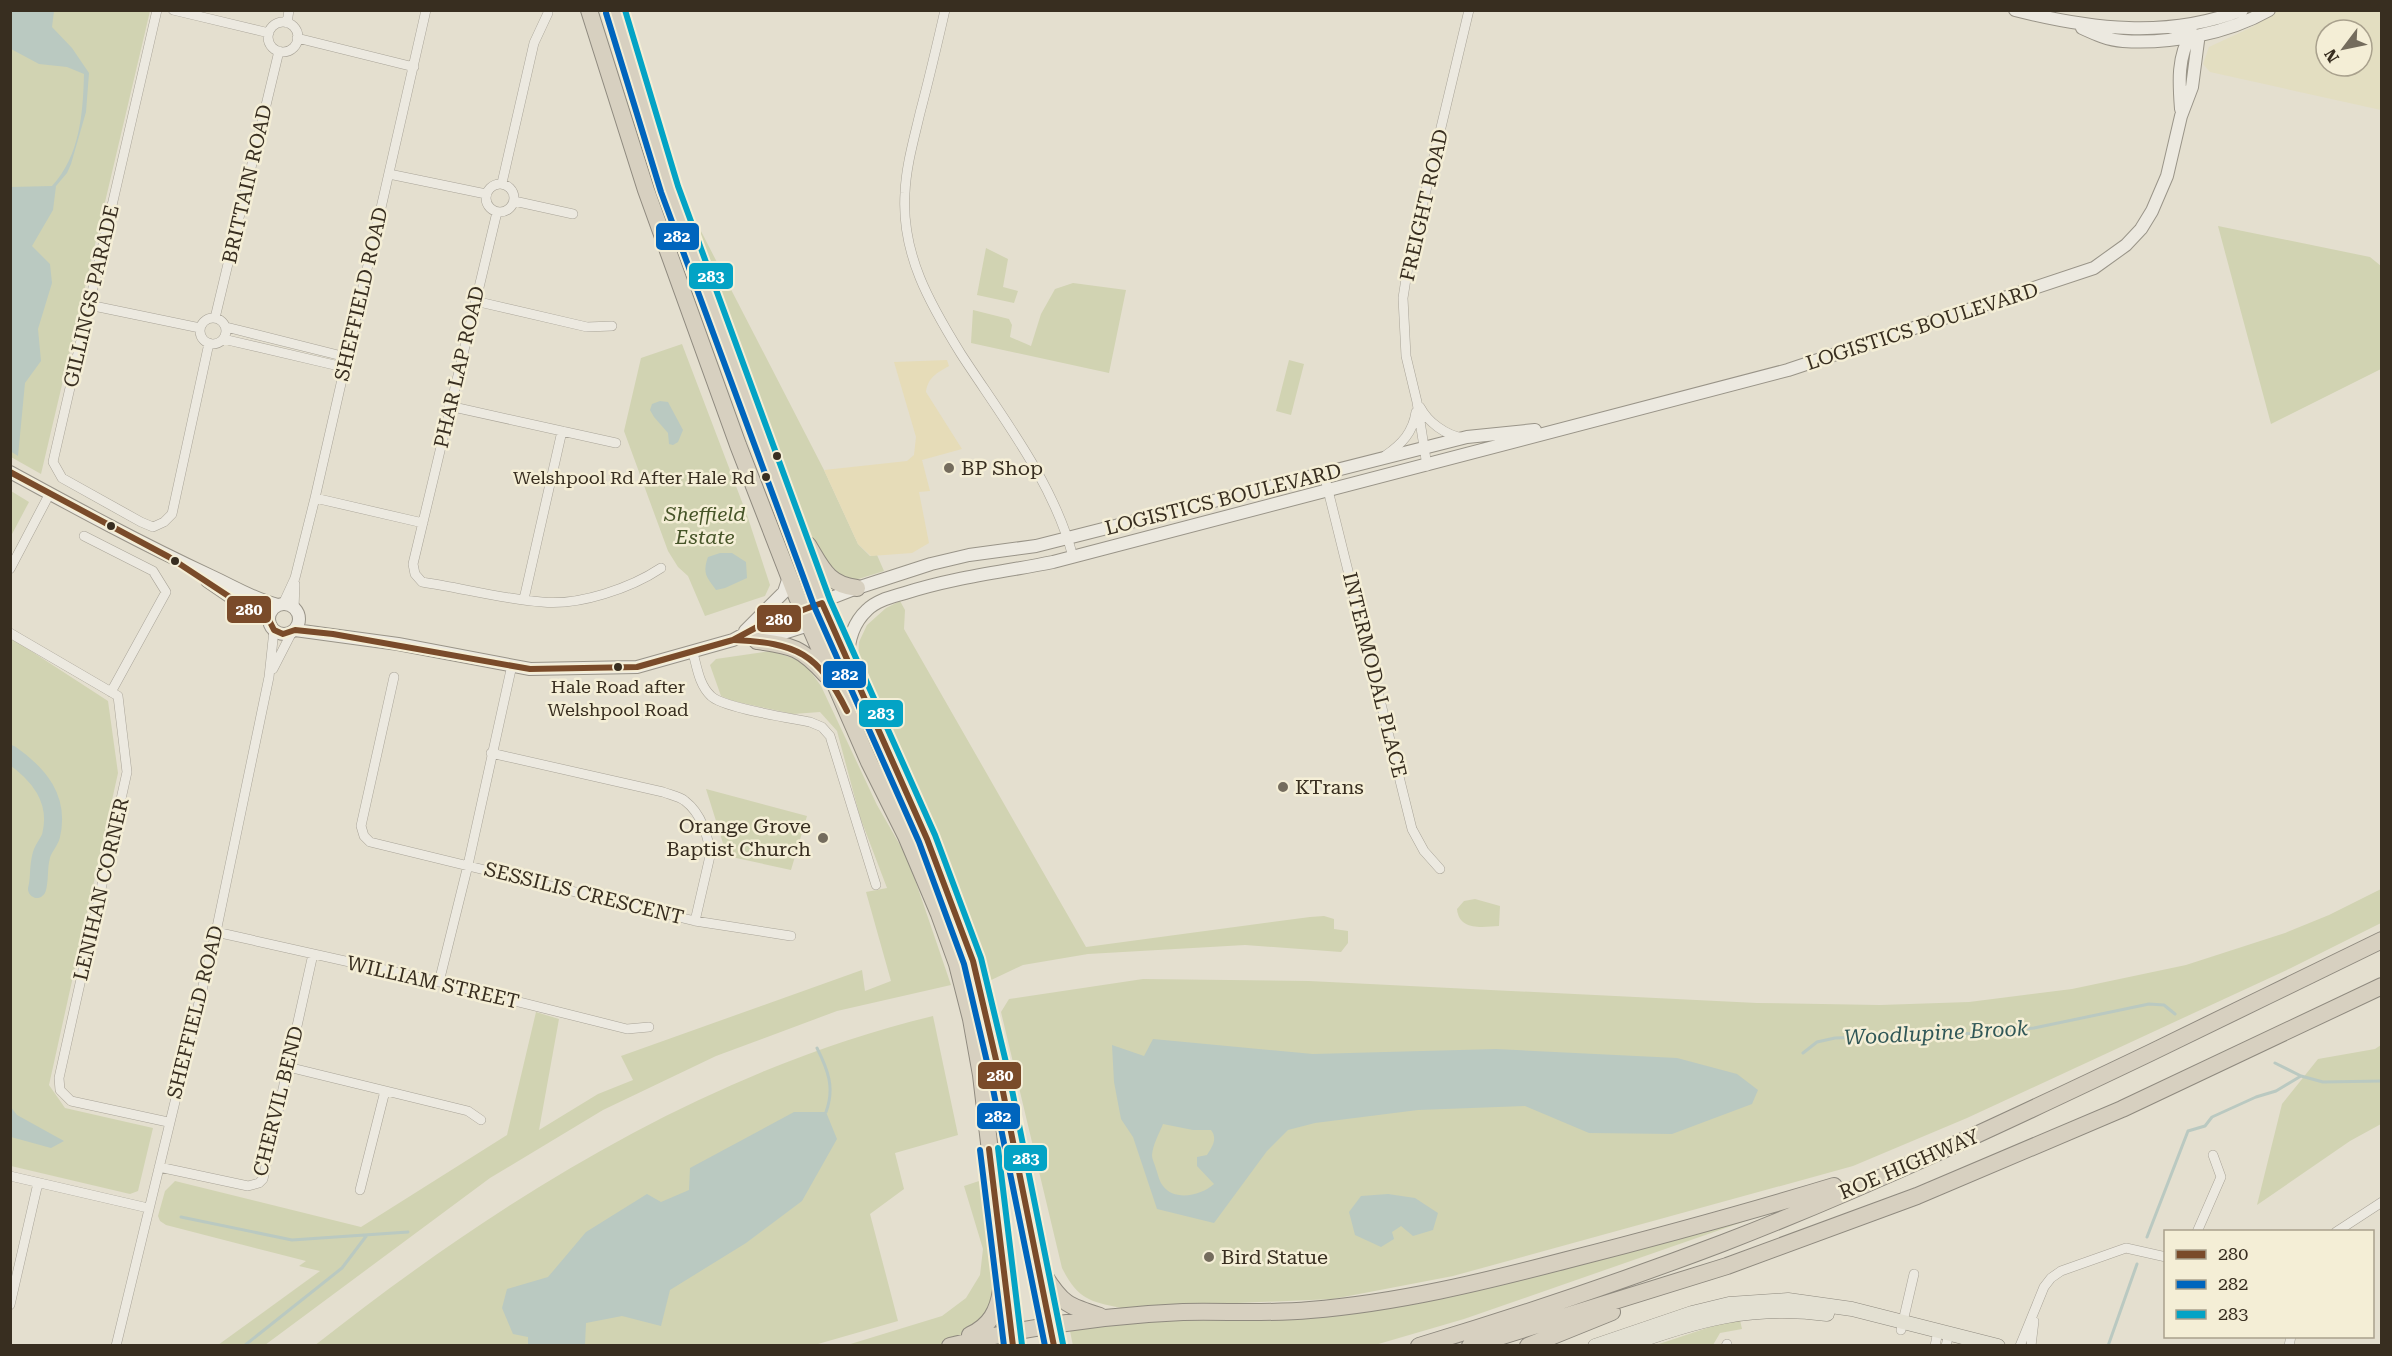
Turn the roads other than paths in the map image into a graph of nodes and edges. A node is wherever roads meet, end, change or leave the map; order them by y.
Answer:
1 (157, 10) edge
2 (173, 10) edge
3 (289, 10) edge
4 (426, 10) edge
5 (589, 10) edge
6 (615, 10) edge
7 (945, 10) edge
8 (1469, 10) edge
9 (2015, 10) edge
10 (2242, 10) edge
11 (2269, 10) edge
12 (548, 13) dead end
13 (2203, 22) junction
14 (287, 23) junction
15 (2070, 24) junction
16 (2170, 27) junction
17 (268, 33) junction
18 (2192, 35) junction
19 (297, 38) junction
20 (2162, 40) junction
21 (2197, 50) junction
22 (279, 51) junction
23 (2182, 54) junction
24 (414, 67) junction
25 (2181, 116) junction
26 (389, 174) junction
27 (502, 183) junction
28 (486, 194) junction
29 (514, 201) junction
30 (497, 212) junction
31 (573, 214) dead end
32 (475, 301) junction
33 (89, 305) junction
34 (215, 318) junction
35 (612, 326) dead end
36 (226, 327) junction
37 (200, 328) junction
38 (255, 335) junction
39 (223, 339) junction
40 (209, 343) junction
41 (252, 345) junction
42 (302, 351) junction
43 (344, 362) junction
44 (1417, 402) junction
45 (449, 406) junction
46 (755, 424) junction
47 (1572, 425) junction
48 (562, 431) junction
49 (1465, 438) junction
50 (616, 444) dead end
51 (1423, 449) junction
52 (1370, 462) junction
53 (1427, 465) junction
54 (10, 472) edge
55 (1324, 474) junction
56 (1329, 490) junction
57 (50, 493) junction
58 (315, 498) junction
59 (423, 523) junction
60 (84, 536) dead end
61 (1068, 537) junction
62 (1073, 556) junction
63 (169, 557) junction
64 (661, 568) dead end
65 (10, 569) edge
66 (789, 577) junction
67 (857, 588) junction
68 (524, 599) junction
69 (289, 609) junction
70 (825, 611) junction
71 (806, 618) junction
72 (272, 625) junction
73 (293, 631) junction
74 (10, 633) edge
75 (333, 634) junction
76 (743, 639) junction
77 (693, 653) junction
78 (848, 664) junction
79 (512, 665) junction
80 (269, 677) junction
81 (394, 677) dead end
82 (836, 687) junction
83 (111, 692) junction
84 (491, 753) junction
85 (468, 865) junction
86 (1440, 869) dead end
87 (876, 885) dead end
88 (695, 921) junction
89 (216, 932) junction
90 (791, 936) dead end
91 (2382, 940) edge
92 (313, 954) junction
93 (965, 963) junction
94 (439, 982) junction
95 (2382, 986) edge
96 (979, 1018) junction
97 (650, 1027) dead end
98 (288, 1067) junction
99 (385, 1091) junction
100 (481, 1120) dead end
101 (168, 1122) junction
102 (2213, 1155) dead end
103 (1921, 1160) junction
104 (159, 1167) junction
105 (10, 1176) edge
106 (38, 1183) junction
107 (360, 1190) dead end
108 (2382, 1202) edge
109 (148, 1208) junction
110 (2198, 1230) edge
111 (2339, 1230) edge
112 (2164, 1257) edge
113 (1037, 1264) junction
114 (1727, 1266) junction
115 (1914, 1274) dead end
116 (1004, 1277) junction
117 (10, 1305) edge
118 (2035, 1312) junction
119 (1107, 1319) junction
120 (1050, 1326) junction
121 (1902, 1326) junction
122 (1012, 1338) edge
123 (1942, 1339) edge
124 (116, 1346) edge
125 (941, 1346) edge
126 (950, 1346) edge
127 (1054, 1346) edge
128 (1419, 1346) edge
129 (1470, 1346) edge
130 (1528, 1346) edge
131 (1594, 1346) edge
132 (1625, 1346) edge
133 (1968, 1346) edge
134 (1998, 1346) edge
135 (2020, 1346) edge
136 (2031, 1346) edge

1 - 33 street, GILLINGS PARADE
2 - 17 street
3 - 14 street
4 - 24 street, SHEFFIELD ROAD
5 - 66 highway
6 - 46 highway
7 - 61 street
8 - 44 street, FREIGHT ROAD
9 - 15 street
10 - 13 street
11 - 18 street
11 - 21 street
12 - 27 street
13 - 16 street
13 - 18 street
14 - 17 street
14 - 19 street
15 - 16 street
15 - 20 street
16 - 18 street
17 - 22 street
18 - 20 street
18 - 21 street, LOGISTICS BOULEVARD
18 - 23 street
19 - 22 street
19 - 24 street
20 - 23 street
21 - 25 street, LOGISTICS BOULEVARD
22 - 34 street, BRITTAIN ROAD
23 - 25 street, LOGISTICS BOULEVARD
24 - 26 street, SHEFFIELD ROAD
25 - 47 street, LOGISTICS BOULEVARD
26 - 28 street
26 - 43 street, SHEFFIELD ROAD
27 - 28 street
27 - 29 street
28 - 30 street
29 - 30 street
29 - 31 street
30 - 32 street, PHAR LAP ROAD
32 - 35 street
32 - 45 street, PHAR LAP ROAD
33 - 37 street
33 - 40 street, GILLINGS PARADE
34 - 36 street
34 - 37 street
36 - 38 street
36 - 39 street
37 - 40 street
38 - 41 street
38 - 42 street
39 - 40 street
39 - 41 street
41 - 42 street
42 - 43 street
43 - 58 street, SHEFFIELD ROAD
44 - 49 street, FREIGHT ROAD
44 - 51 street, FREIGHT ROAD
44 - 52 street, FREIGHT ROAD
45 - 48 street
45 - 59 street, PHAR LAP ROAD
46 - 67 highway
46 - 70 highway
47 - 49 street, LOGISTICS BOULEVARD
47 - 53 street, LOGISTICS BOULEVARD
48 - 50 street
48 - 68 street
49 - 51 street, LOGISTICS BOULEVARD
51 - 52 street, LOGISTICS BOULEVARD
51 - 53 street, FREIGHT ROAD
52 - 55 street, LOGISTICS BOULEVARD
53 - 56 street, LOGISTICS BOULEVARD
54 - 57 street
55 - 56 street, INTERMODAL PLACE
55 - 61 street, LOGISTICS BOULEVARD
56 - 62 street, LOGISTICS BOULEVARD
56 - 86 street, INTERMODAL PLACE
57 - 63 street
57 - 65 street
58 - 59 street
58 - 69 street, SHEFFIELD ROAD
59 - 68 street, PHAR LAP ROAD
60 - 83 street
61 - 62 street
61 - 67 street, LOGISTICS BOULEVARD
62 - 78 street, LOGISTICS BOULEVARD
63 - 69 street
63 - 72 street
64 - 68 street
66 - 71 highway
66 - 76 street
67 - 70 street, LOGISTICS BOULEVARD
69 - 72 street
69 - 73 street
69 - 75 street
70 - 71 street, LOGISTICS BOULEVARD
70 - 78 highway
71 - 76 street, LOGISTICS BOULEVARD
71 - 82 highway
72 - 73 street
72 - 80 street, SHEFFIELD ROAD
73 - 75 street
73 - 80 street, SHEFFIELD ROAD
74 - 83 street
75 - 79 street, LOGISTICS BOULEVARD
76 - 77 street, LOGISTICS BOULEVARD
76 - 82 highway
77 - 79 street, LOGISTICS BOULEVARD
77 - 87 street
78 - 93 highway
79 - 84 street
80 - 89 street, SHEFFIELD ROAD
81 - 85 street, SESSILIS CRESCENT
82 - 93 highway
83 - 101 street, LENIHAN CORNER
84 - 85 street
84 - 88 street, SESSILIS CRESCENT
85 - 88 street, SESSILIS CRESCENT
85 - 94 street
88 - 90 street
89 - 92 street, WILLIAM STREET
89 - 101 street, SHEFFIELD ROAD
91 - 103 highway, ROE HIGHWAY
92 - 94 street, WILLIAM STREET
92 - 98 street, CHERVIL BEND
93 - 96 highway
94 - 97 street, WILLIAM STREET
95 - 114 highway, ROE HIGHWAY
96 - 113 highway
96 - 116 highway
98 - 99 street
98 - 104 street, CHERVIL BEND
99 - 100 street
99 - 107 street
101 - 104 street, SHEFFIELD ROAD
102 - 110 street
103 - 119 highway
103 - 128 highway, ROE HIGHWAY
104 - 109 street, SHEFFIELD ROAD
105 - 106 street
106 - 109 street
106 - 117 street
108 - 111 street
109 - 124 street, SHEFFIELD ROAD
112 - 118 street
113 - 119 highway
113 - 120 highway
114 - 129 highway, ROE HIGHWAY
114 - 130 highway
115 - 121 street
116 - 122 highway
116 - 125 highway
118 - 135 street
118 - 136 street
119 - 120 highway
120 - 122 highway
120 - 127 highway
121 - 123 main road
121 - 131 main road
121 - 132 main road
122 - 126 highway
123 - 133 main road
123 - 134 main road

